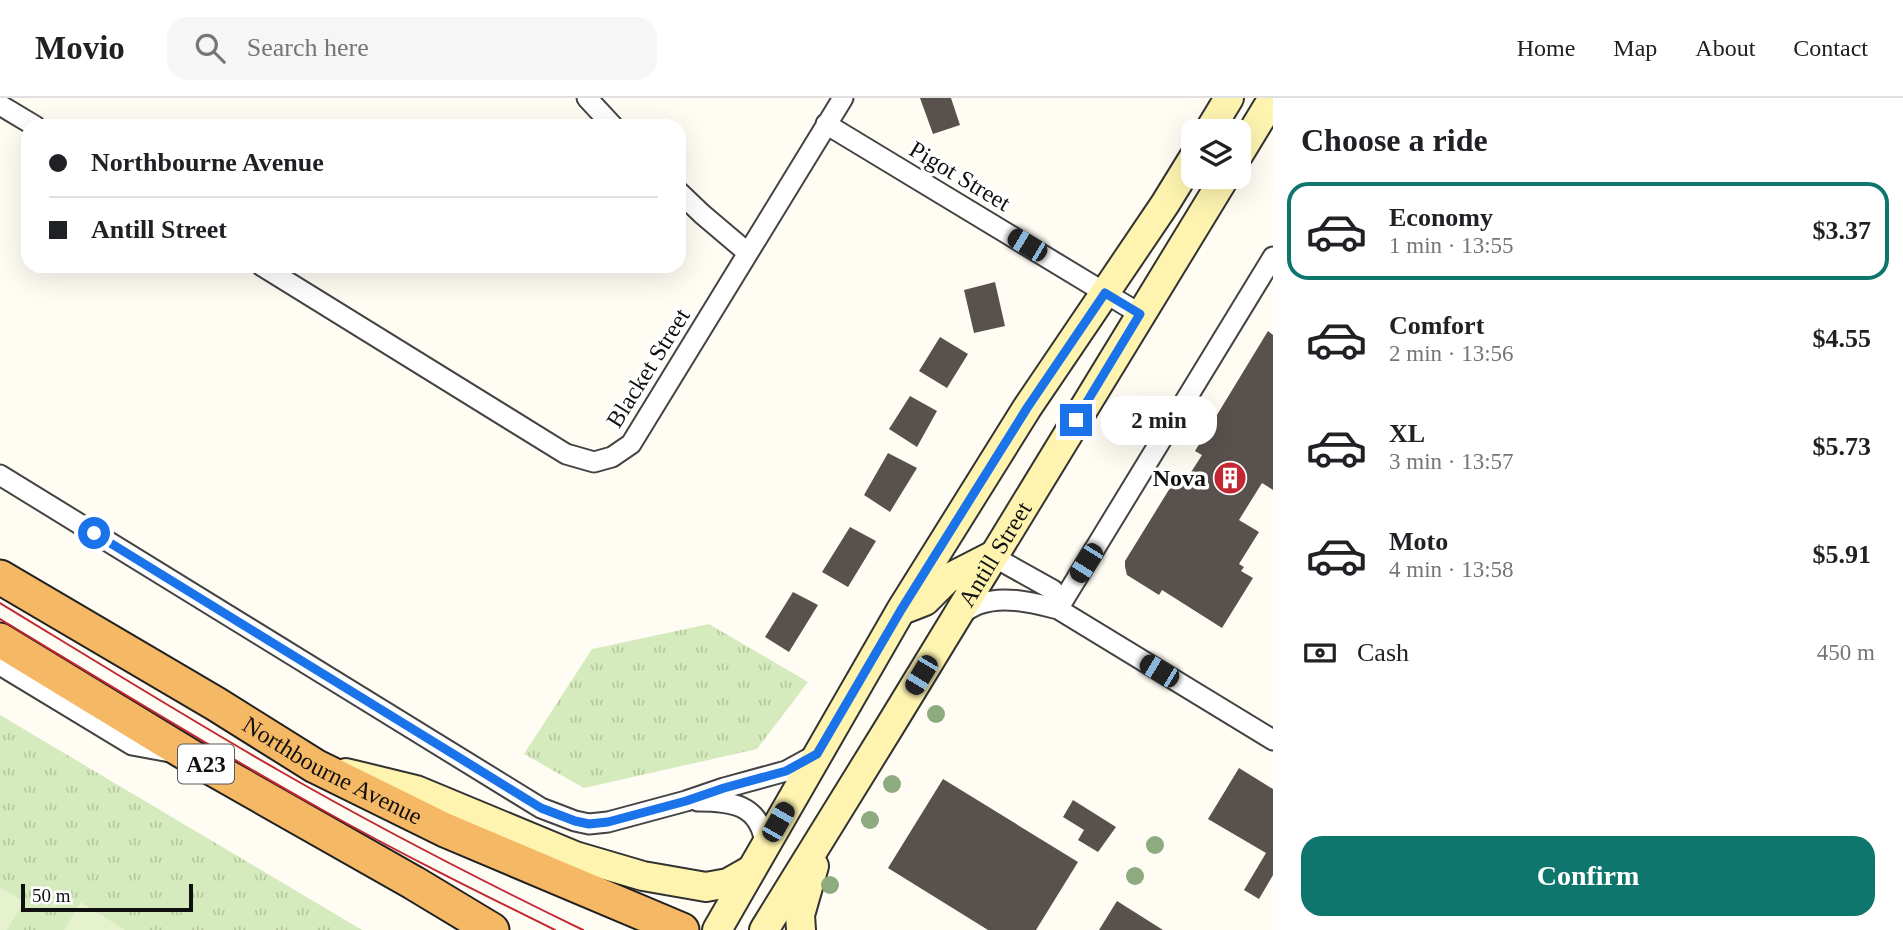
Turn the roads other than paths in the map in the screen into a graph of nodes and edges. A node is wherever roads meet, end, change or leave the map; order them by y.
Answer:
1 (587, 98) edge
2 (842, 98) edge
3 (1229, 98) edge
4 (1273, 98) edge
5 (0, 105) edge
6 (23, 119) edge
7 (606, 119) edge
8 (1216, 119) edge
9 (827, 124) junction
10 (1251, 134) edge
11 (1181, 178) edge
12 (1218, 189) edge
13 (686, 199) edge
14 (748, 253) junction
15 (1273, 257) edge
16 (273, 273) edge
17 (1105, 293) junction
18 (1140, 314) junction
19 (0, 475) edge
20 (992, 556) junction
21 (0, 577) edge
22 (1058, 609) junction
23 (901, 610) junction
24 (958, 614) junction
25 (0, 640) edge
26 (0, 665) edge
27 (1273, 740) edge
28 (817, 754) junction
29 (192, 757) junction
30 (315, 766) junction
31 (686, 801) junction
32 (823, 833) junction
33 (765, 844) junction
34 (751, 870) junction
35 (492, 930) edge
36 (682, 930) edge
37 (717, 930) edge
38 (764, 930) edge
39 (801, 930) edge

1 - 7 street
2 - 9 street, Blacket Street
3 - 8 main road
4 - 10 main road
5 - 6 street
9 - 14 street, Blacket Street
9 - 17 street, Pigot Street
11 - 17 main road, Antill Street
12 - 18 main road, Antill Street
13 - 14 street
14 - 16 street, Blacket Street
15 - 22 street
17 - 18 street, Pigot Street
17 - 23 main road, Antill Street
18 - 20 main road, Antill Street
19 - 31 street
20 - 22 street
20 - 23 main road
20 - 24 main road, Antill Street
21 - 30 highway, Northbourne Avenue / A23
22 - 24 street
22 - 27 street
23 - 28 main road, Antill Street
24 - 32 main road, Antill Street
25 - 29 highway, A23
26 - 29 street
28 - 31 street
28 - 33 main road, Antill Street
29 - 35 highway, A23
30 - 34 main road
30 - 36 highway, Northbourne Avenue / A23
31 - 33 street
32 - 38 main road, Antill Street
32 - 39 main road
33 - 34 main road, Antill Street
34 - 37 main road, Antill Street

